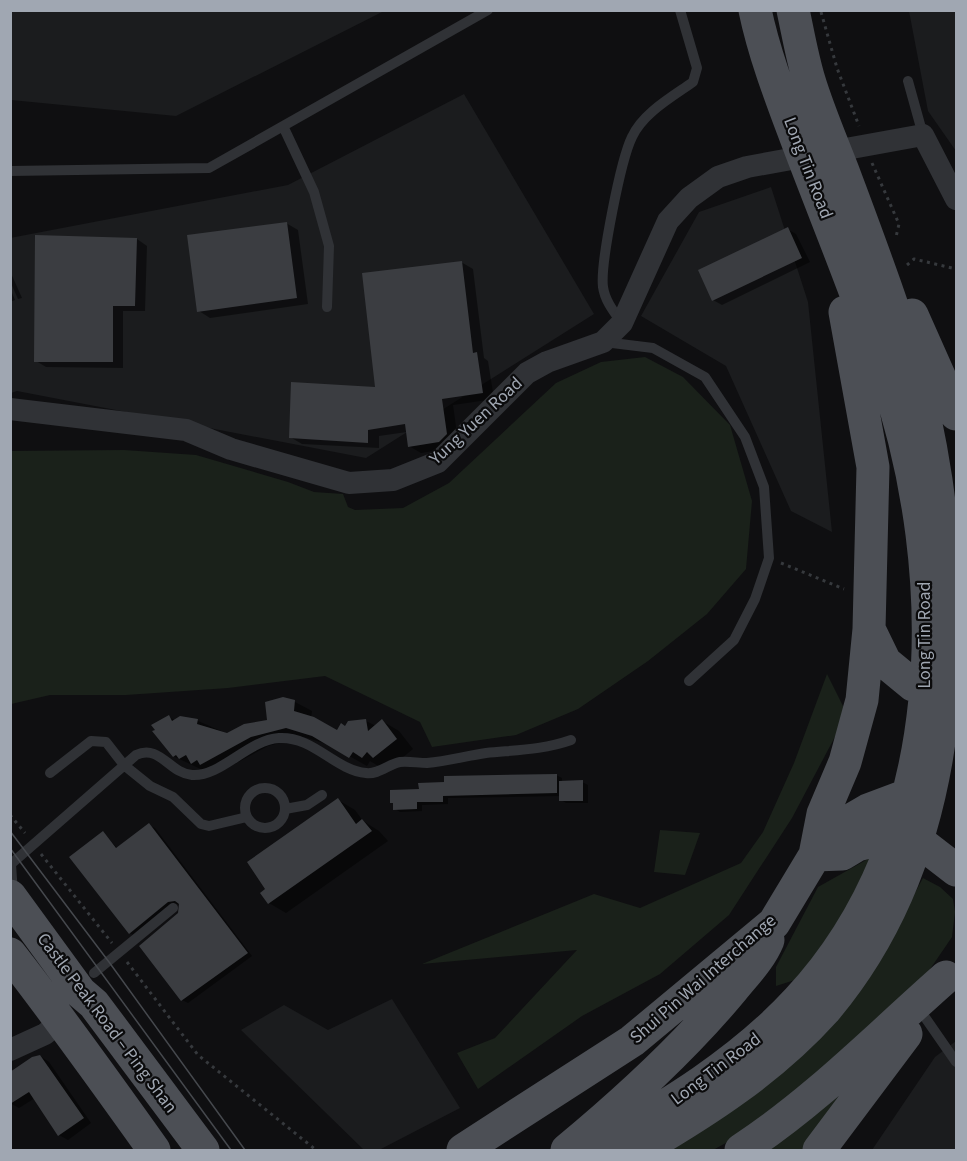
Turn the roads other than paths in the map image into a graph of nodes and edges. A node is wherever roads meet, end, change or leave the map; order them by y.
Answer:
1 (488, 10) edge
2 (680, 10) edge
3 (755, 10) edge
4 (793, 10) edge
5 (908, 81) dead end
6 (283, 126) junction
7 (923, 135) junction
8 (10, 171) edge
9 (957, 199) edge
10 (846, 224) junction
11 (327, 307) dead end
12 (622, 323) junction
13 (603, 342) junction
14 (10, 409) edge
15 (957, 414) edge
16 (869, 629) junction
17 (689, 681) dead end
18 (953, 705) edge
19 (571, 740) dead end
20 (124, 765) junction
21 (50, 774) dead end
22 (322, 795) dead end
23 (957, 798) edge
24 (285, 809) junction
25 (247, 817) junction
26 (815, 855) junction
27 (11, 864) edge
28 (957, 870) edge
29 (12, 897) edge
30 (173, 908) dead end
31 (878, 910) junction
32 (774, 923) junction
33 (10, 954) edge
34 (951, 969) edge
35 (80, 973) junction
36 (922, 1013) junction
37 (62, 1020) junction
38 (10, 1050) edge
39 (957, 1062) edge
40 (154, 1150) edge
41 (203, 1150) edge
42 (463, 1150) edge
43 (567, 1150) edge
44 (592, 1150) edge
45 (640, 1150) edge
46 (741, 1150) edge
47 (819, 1150) edge

1 - 6 lane
2 - 12 lane
3 - 10 main road, Long Tin Road
4 - 10 main road, Long Tin Road
5 - 7 lane
6 - 8 lane
6 - 11 lane
7 - 9 street
7 - 12 street, Yung Yuen Road
10 - 15 main road
10 - 16 main road
10 - 31 main road, Long Tin Road
12 - 13 street, Yung Yuen Road
13 - 14 street, Yung Yuen Road
13 - 17 lane
16 - 18 main road
16 - 26 main road
19 - 20 lane
20 - 21 lane
20 - 25 lane
20 - 27 lane
22 - 24 lane
23 - 26 main road, Shui Pin Wai Interchange
24 - 25 lane
24 - 25 lane
26 - 28 main road
26 - 32 main road, Shui Pin Wai Interchange
27 - 29 lane
29 - 35 main road, Castle Peak Road – Ping Shan
30 - 35 lane
31 - 44 main road, Long Tin Road
31 - 45 main road, Long Tin Road
32 - 42 main road, Shui Pin Wai Interchange
32 - 43 main road
33 - 37 main road, Castle Peak Road – Ping Shan
34 - 36 main road
34 - 46 main road
35 - 41 main road, Castle Peak Road – Ping Shan
36 - 39 lane
36 - 47 main road
37 - 38 street
37 - 40 main road, Castle Peak Road – Ping Shan

